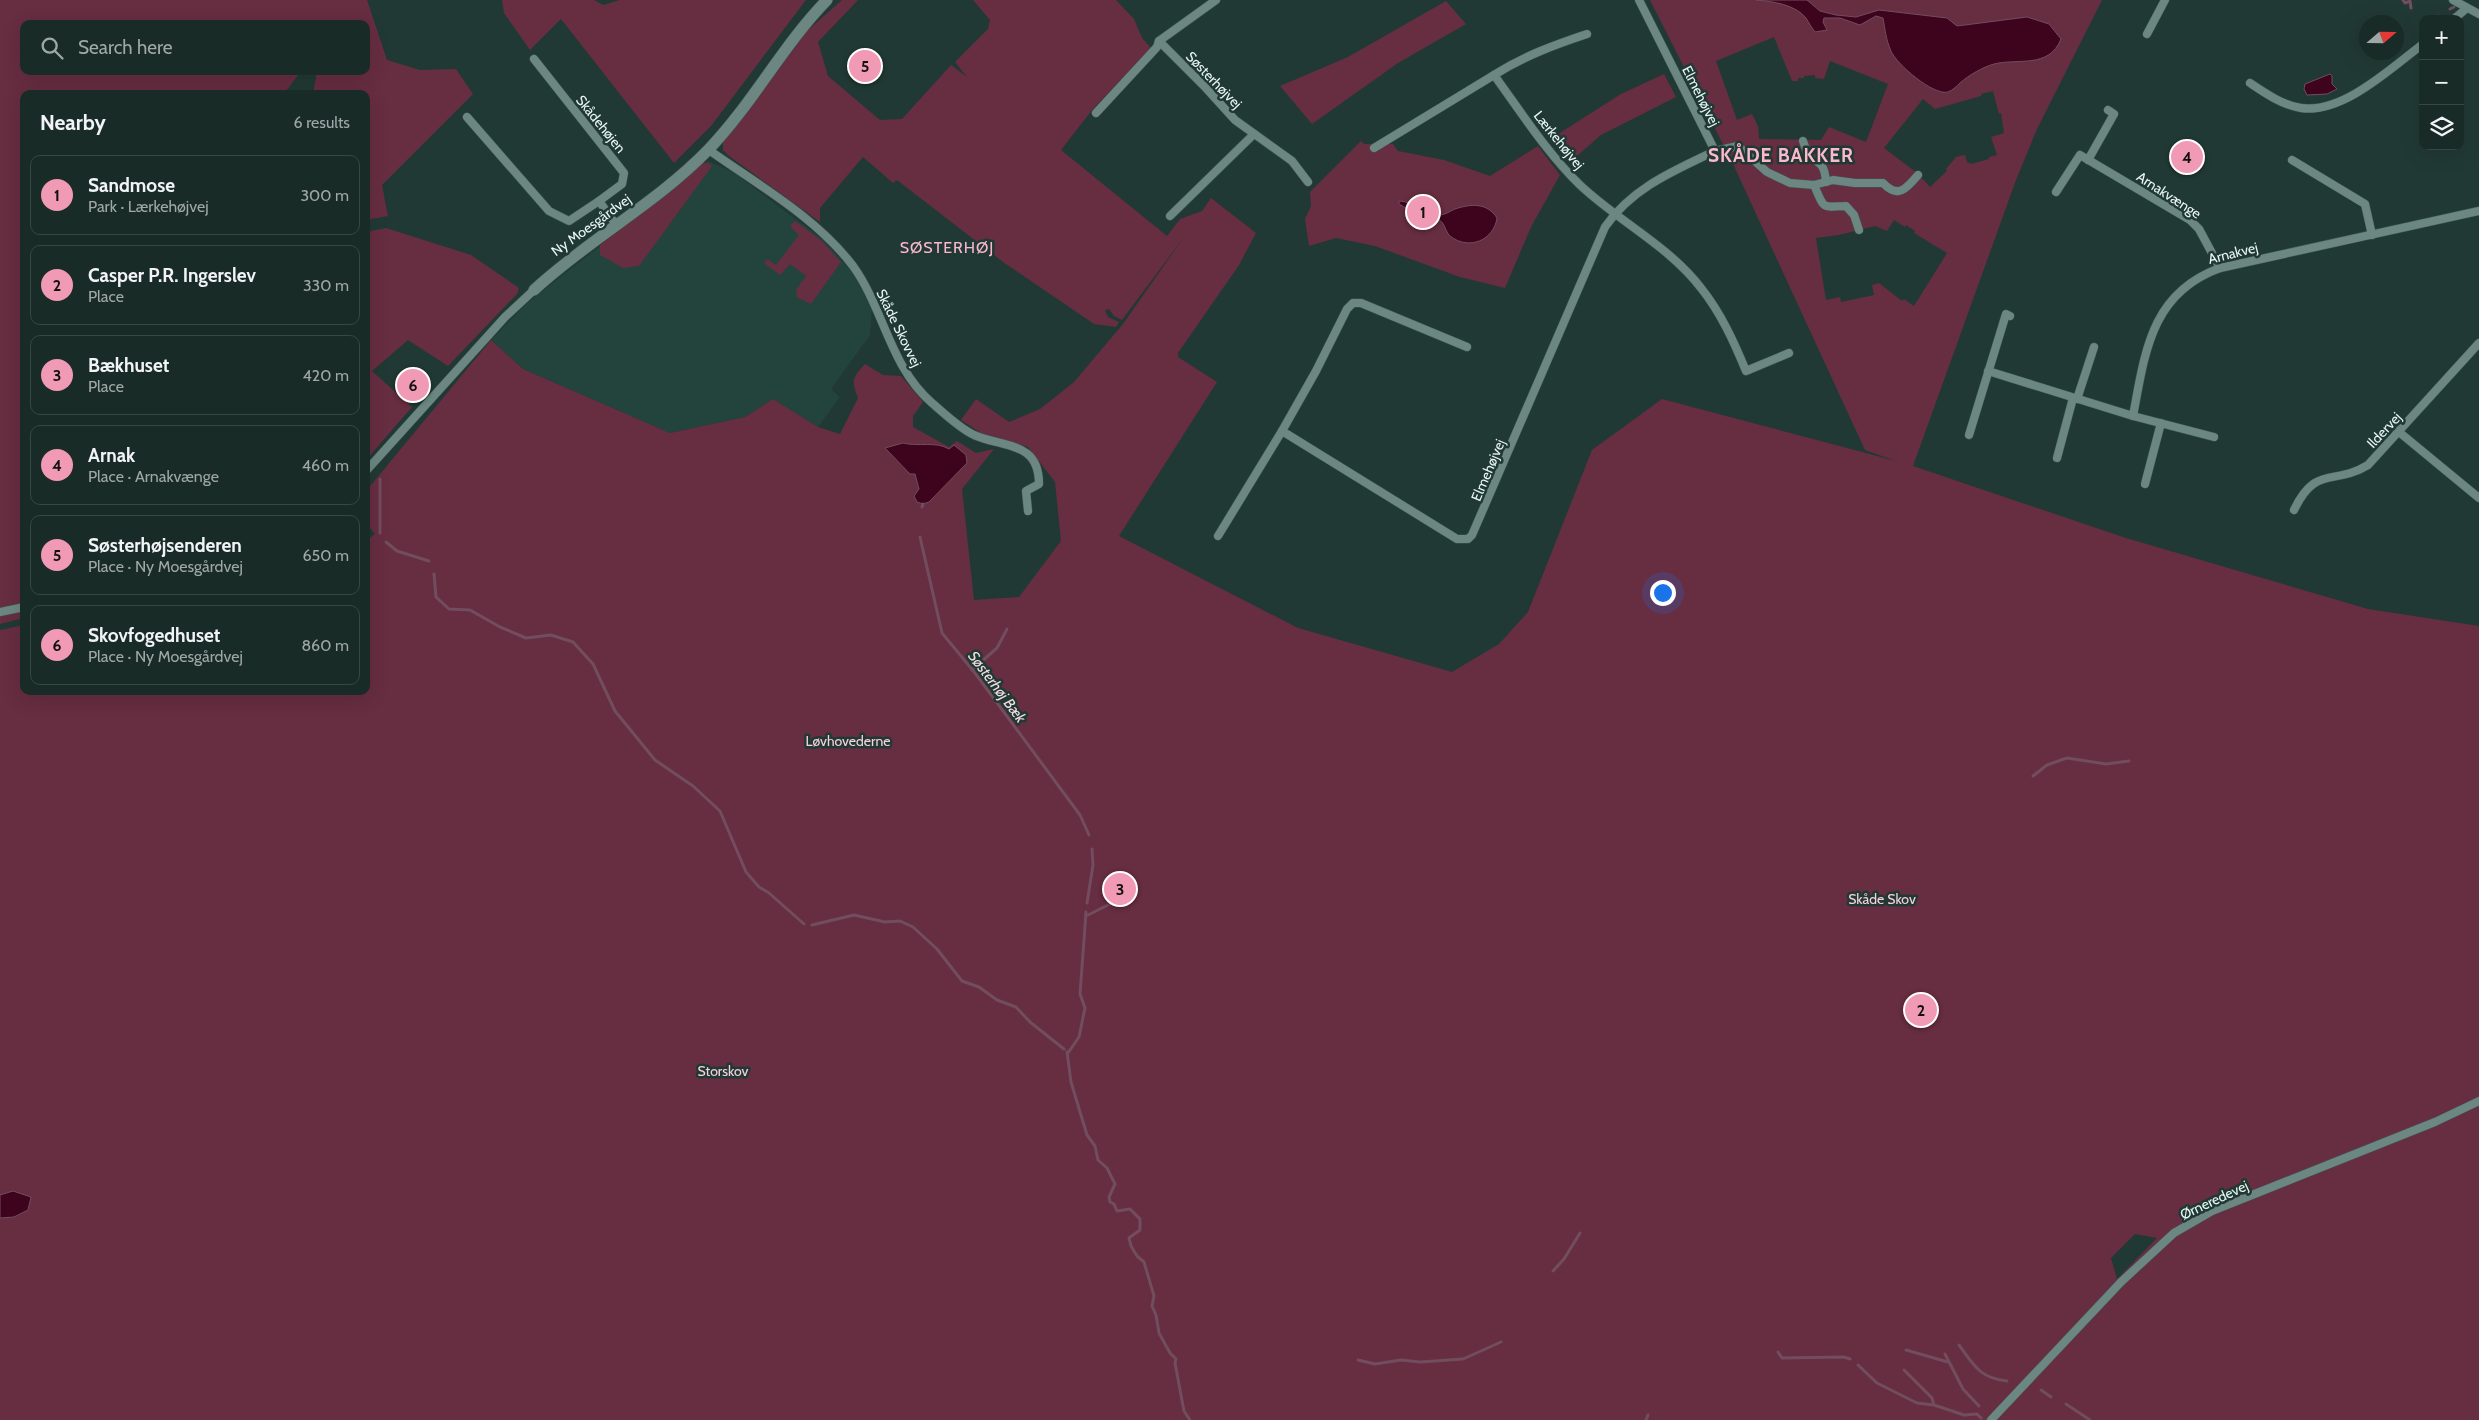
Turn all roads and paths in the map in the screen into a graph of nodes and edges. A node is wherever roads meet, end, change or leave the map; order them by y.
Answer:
1 (827, 0) edge
2 (1216, 0) edge
3 (1638, 0) edge
4 (2165, 0) edge
5 (2453, 0) edge
6 (1205, 3) edge
7 (2467, 8) junction
8 (2479, 14) edge
9 (2459, 15) edge
10 (1587, 34) dead end
11 (2147, 34) dead end
12 (1159, 41) junction
13 (2419, 47) edge
14 (534, 59) dead end
15 (1494, 75) junction
16 (2250, 83) dead end
17 (2108, 110) dead end
18 (1096, 114) dead end
19 (467, 117) dead end
20 (1254, 134) junction
21 (1803, 141) dead end
22 (1374, 148) dead end
23 (709, 150) junction
24 (1715, 151) junction
25 (2088, 160) junction
26 (2292, 160) dead end
27 (1918, 175) dead end
28 (1308, 182) dead end
29 (1826, 182) junction
30 (1814, 185) junction
31 (2056, 192) dead end
32 (599, 201) junction
33 (2479, 211) edge
34 (1615, 212) junction
35 (1170, 216) dead end
36 (617, 226) junction
37 (1859, 230) dead end
38 (2372, 235) junction
39 (2220, 268) junction
40 (534, 290) joint
41 (2010, 316) dead end
42 (2479, 343) edge
43 (1466, 347) dead end
44 (2094, 347) dead end
45 (1789, 353) dead end
46 (1988, 371) junction
47 (2075, 398) junction
48 (2133, 416) junction
49 (2161, 423) junction
50 (1282, 431) junction
51 (2398, 432) junction
52 (1969, 435) dead end
53 (2214, 437) dead end
54 (2057, 458) dead end
55 (370, 467) edge
56 (2145, 484) dead end
57 (2479, 498) edge
58 (2294, 510) dead end
59 (1028, 511) dead end
60 (1218, 536) dead end
61 (20, 608) edge
62 (0, 612) edge
63 (2479, 1101) edge
64 (1991, 1420) edge

1 - 23 street, Ny Moesgårdvej
2 - 6 street
3 - 24 street, Elmehøjvej
4 - 11 street
5 - 7 street
6 - 12 street
7 - 8 street
7 - 9 street
10 - 15 street
12 - 18 street
12 - 20 street, Søsterhøjvej
13 - 16 street
14 - 32 street, Skådehøjen
15 - 22 street
15 - 34 street, Lærkehøjvej
17 - 25 street
19 - 32 street, Skådehøjen
20 - 28 street, Søsterhøjvej
20 - 35 street
21 - 29 street
23 - 36 street, Ny Moesgårdvej
23 - 59 street, Skåde Skovvej
24 - 30 street
24 - 34 street, Elmehøjvej
25 - 31 street
25 - 39 street, Arnakvænge
26 - 38 street
27 - 29 street
29 - 30 street
30 - 37 street
32 - 36 street
33 - 38 street, Arnakvej
34 - 45 street
34 - 50 street, Elmehøjvej
36 - 40 street, Ny Moesgårdvej
38 - 39 street, Arnakvej
39 - 48 street, Arnakvej
40 - 55 street, Ny Moesgårdvej
41 - 46 street
42 - 51 street, Ildervej
43 - 50 street
44 - 47 street
46 - 47 street
46 - 52 street
47 - 48 street
47 - 54 street
48 - 49 street
49 - 53 street
49 - 56 street
50 - 60 street
51 - 57 street
51 - 58 street, Ildervej
61 - 62 street
63 - 64 street, Ørneredevej

